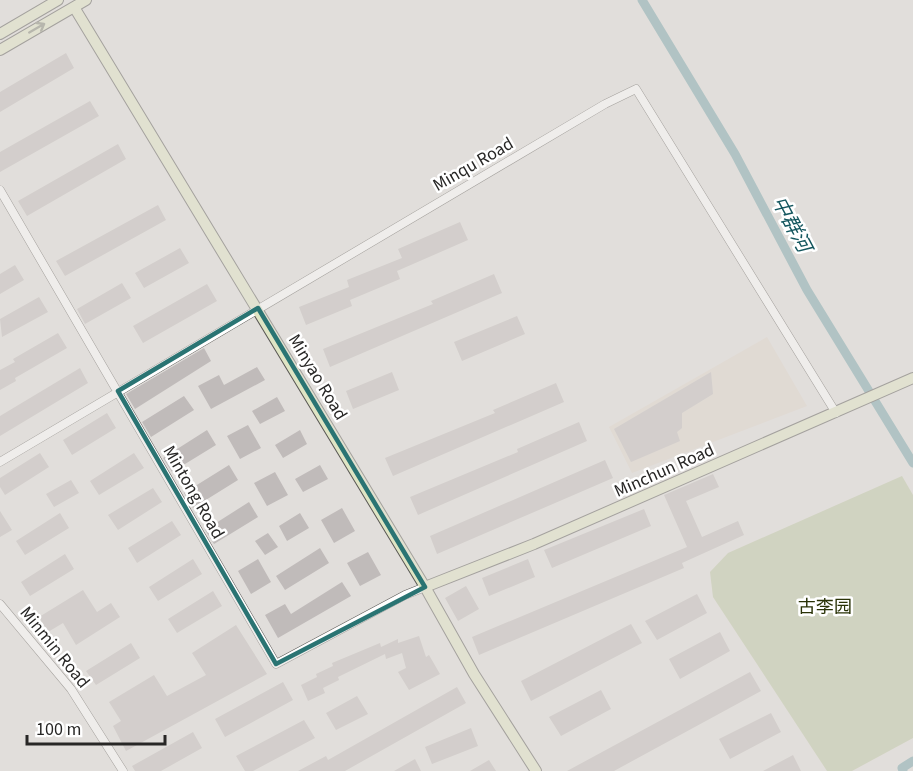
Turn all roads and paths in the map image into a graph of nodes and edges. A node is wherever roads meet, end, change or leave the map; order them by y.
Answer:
1 (58, 0) edge
2 (86, 0) edge
3 (73, 3) edge
4 (0, 34) edge
5 (0, 50) edge
6 (0, 190) edge
7 (258, 308) junction
8 (913, 378) edge
9 (118, 391) junction
10 (836, 413) junction
11 (0, 462) edge
12 (425, 586) junction
13 (0, 604) edge
14 (123, 771) edge
15 (536, 771) edge

1 - 4 street
2 - 3 street
5 -> 3 street
3 - 7 street, Minyao Road
6 - 9 street, Mintong Road
7 - 9 street, Minqu Road
7 - 10 street, Minqu Road
7 - 12 street, Minyao Road
8 - 10 street, Minchun Road
9 - 11 street, Minqu Road
9 - 12 street, Mintong Road
10 - 12 street, Minchun Road
12 - 15 street, Minyao Road
13 - 14 street, Minmin Road

